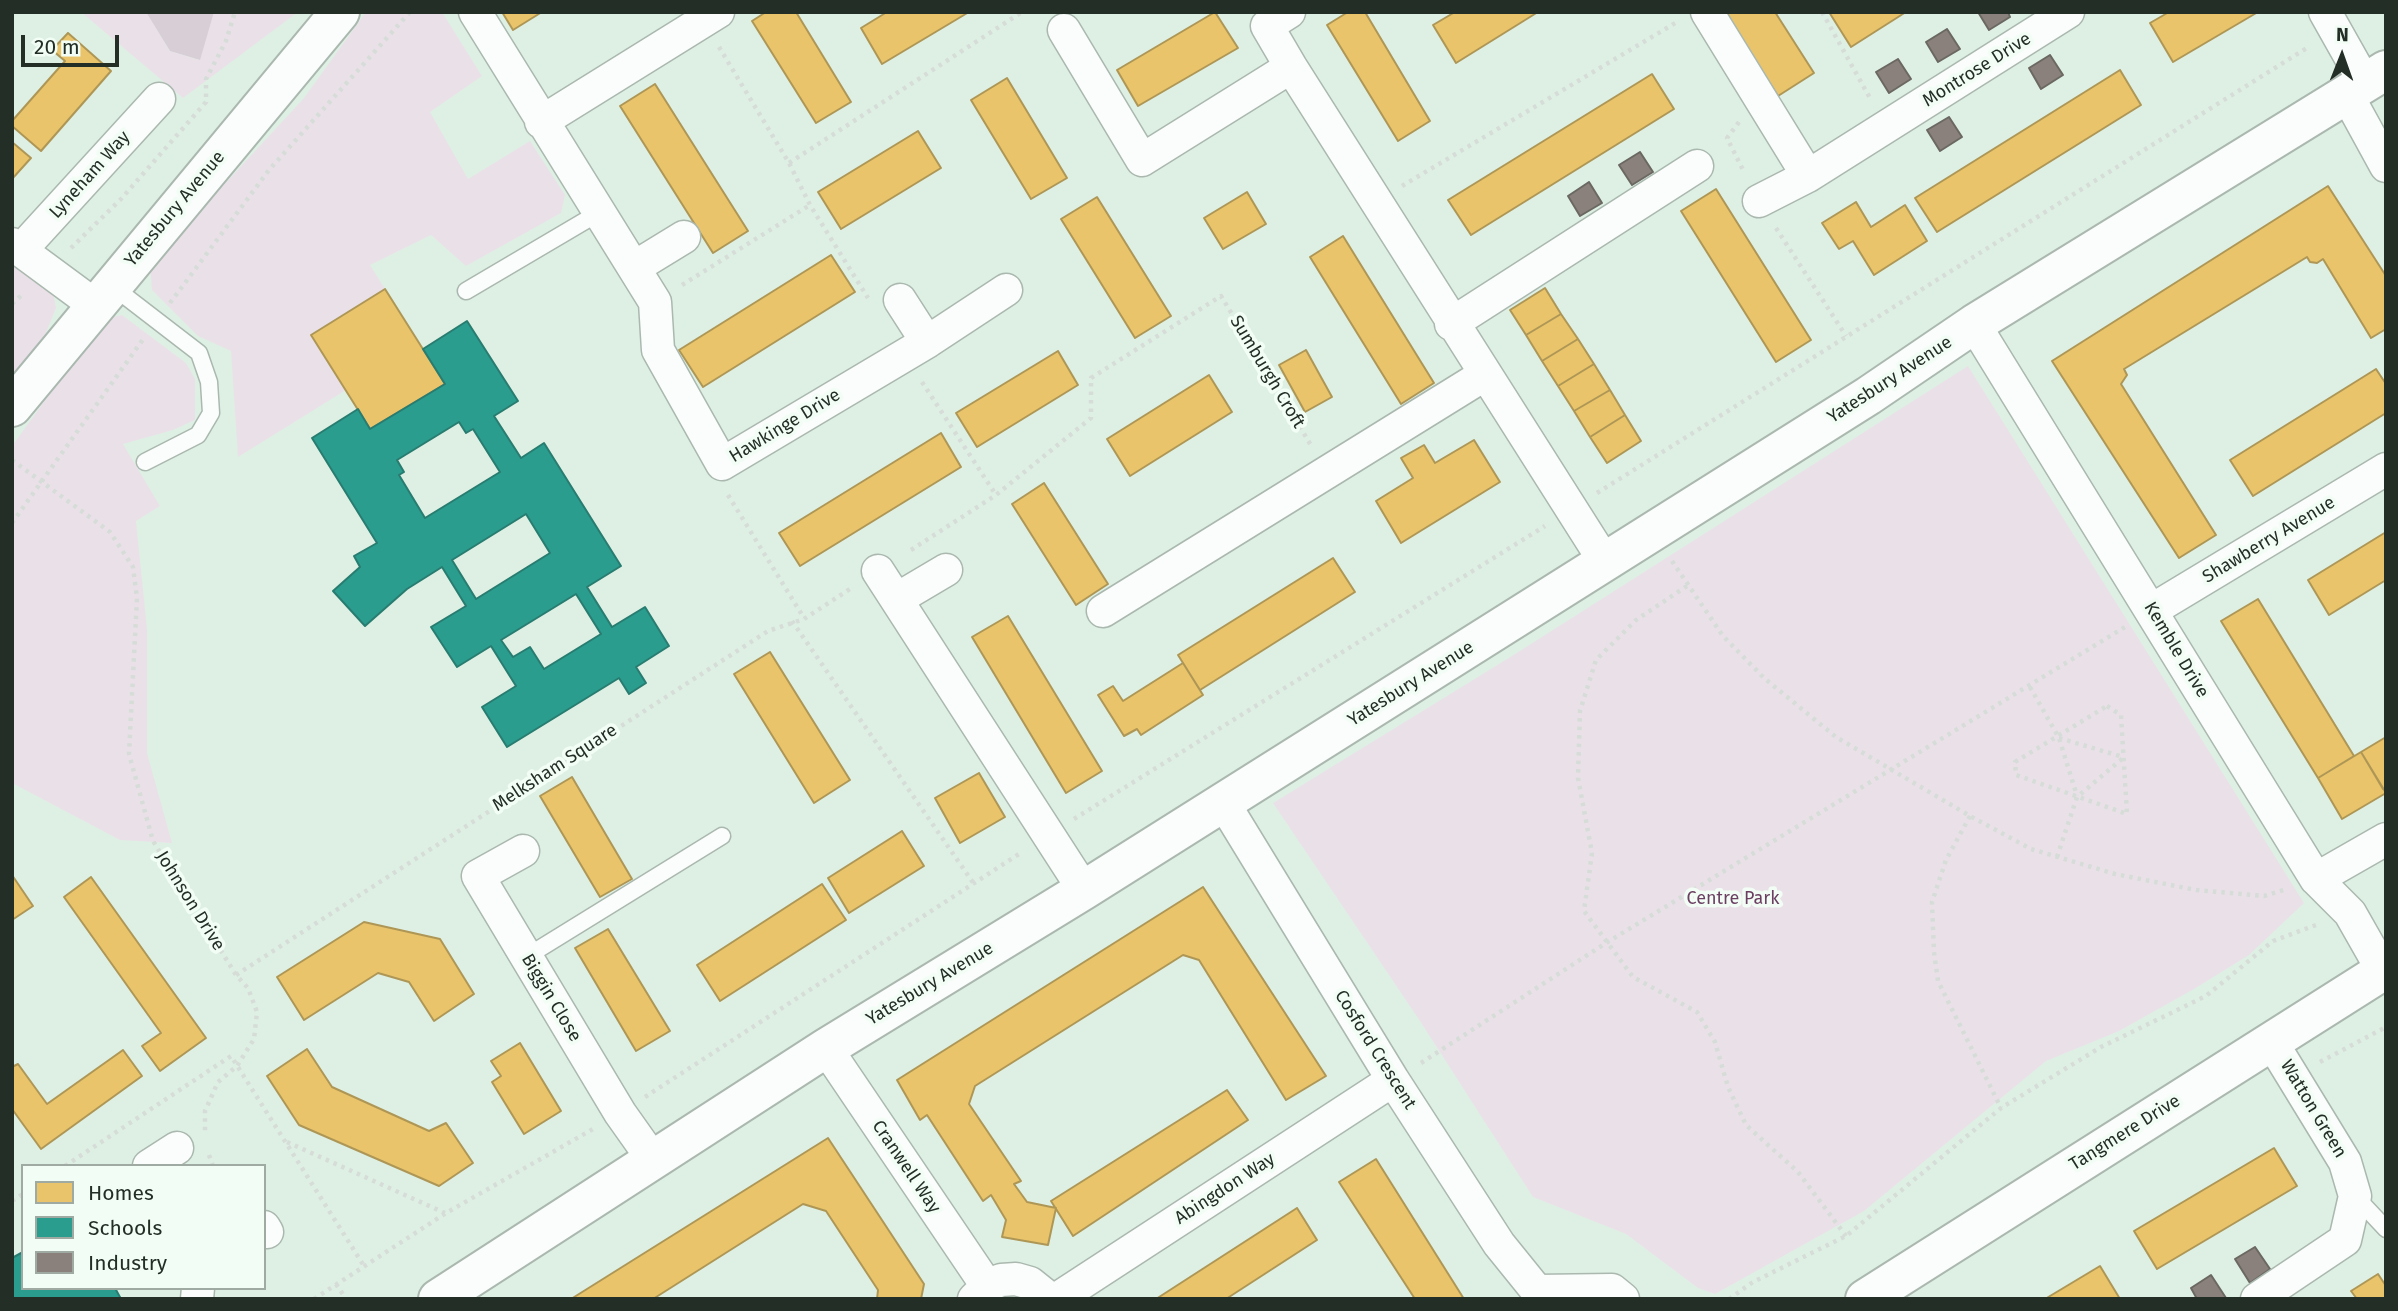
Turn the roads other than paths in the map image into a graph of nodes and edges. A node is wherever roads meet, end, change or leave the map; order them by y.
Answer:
1 (340, 12) edge
2 (475, 12) edge
3 (1289, 12) edge
4 (1707, 12) edge
5 (2068, 12) edge
6 (711, 17) edge
7 (2330, 21) edge
8 (1064, 30) dead end
9 (1291, 67) junction
10 (2366, 82) edge
11 (159, 99) dead end
12 (541, 122) junction
13 (1698, 166) dead end
14 (2386, 166) edge
15 (1808, 176) junction
16 (1759, 201) dead end
17 (600, 212) junction
18 (684, 237) dead end
19 (16, 247) edge
20 (635, 267) junction
21 (1006, 290) dead end
22 (466, 291) dead end
23 (103, 295) junction
24 (887, 304) road end
25 (1451, 324) junction
26 (1974, 324) junction
27 (915, 348) junction
28 (1484, 375) junction
29 (12, 407) edge
30 (145, 462) dead end
31 (2386, 469) edge
32 (1605, 562) junction
33 (878, 570) road end
34 (946, 570) dead end
35 (897, 599) junction
36 (2152, 610) junction
37 (1103, 611) dead end
38 (1223, 802) junction
39 (722, 836) dead end
40 (2386, 839) edge
41 (523, 851) dead end
42 (2316, 879) junction
43 (1084, 890) junction
44 (526, 957) junction
45 (2384, 970) edge
46 (2272, 1041) junction
47 (826, 1048) junction
48 (1393, 1080) junction
49 (191, 1145) road end
50 (654, 1161) junction
51 (153, 1164) edge
52 (2355, 1196) junction
53 (2386, 1228) edge
54 (981, 1292) edge
55 (452, 1295) edge
56 (1538, 1295) edge
57 (1050, 1299) edge
58 (1057, 1299) edge
59 (1623, 1299) edge
60 (1865, 1299) edge
61 (2257, 1299) edge

1 - 23 street, Yatesbury Avenue
2 - 12 street, Hawkinge Drive
3 - 9 street
4 - 15 street
5 - 15 street, Montrose Drive
6 - 12 street
7 - 10 street
8 - 9 street
9 - 25 street
10 - 14 street
10 - 26 street, Yatesbury Avenue
11 - 19 street, Lyneham Way
12 - 17 street, Hawkinge Drive
13 - 25 street
15 - 16 street, Montrose Drive
17 - 20 street, Hawkinge Drive
17 - 22 lane
18 - 20 street
19 - 23 street, Lyneham Way
20 - 27 street, Hawkinge Drive
21 - 27 street, Hawkinge Drive
23 - 29 street, Yatesbury Avenue
23 - 30 lane
24 - 27 street
25 - 28 street
26 - 32 street, Yatesbury Avenue
26 - 36 street, Kemble Drive
28 - 32 street
28 - 37 street
31 - 36 street, Shawberry Avenue
32 - 38 street, Yatesbury Avenue
33 - 35 street
34 - 35 street
35 - 43 street
36 - 42 street, Kemble Drive
38 - 43 street, Yatesbury Avenue
38 - 48 street, Cosford Crescent
39 - 44 lane
40 - 42 street
41 - 44 street, Biggin Close
42 - 45 street, Kemble Drive
43 - 47 street, Yatesbury Avenue
44 - 50 street, Biggin Close
45 - 46 street, Tangmere Drive
46 - 52 street, Watton Green
46 - 60 street, Tangmere Drive
47 - 50 street, Yatesbury Avenue
47 - 54 street, Cranwell Way
48 - 56 street, Cosford Crescent
48 - 58 street, Abingdon Way
49 - 51 street
50 - 55 street, Yatesbury Avenue
52 - 53 lane
52 - 61 street, Watton Green
54 - 57 street
56 - 59 street, Cosford Crescent

